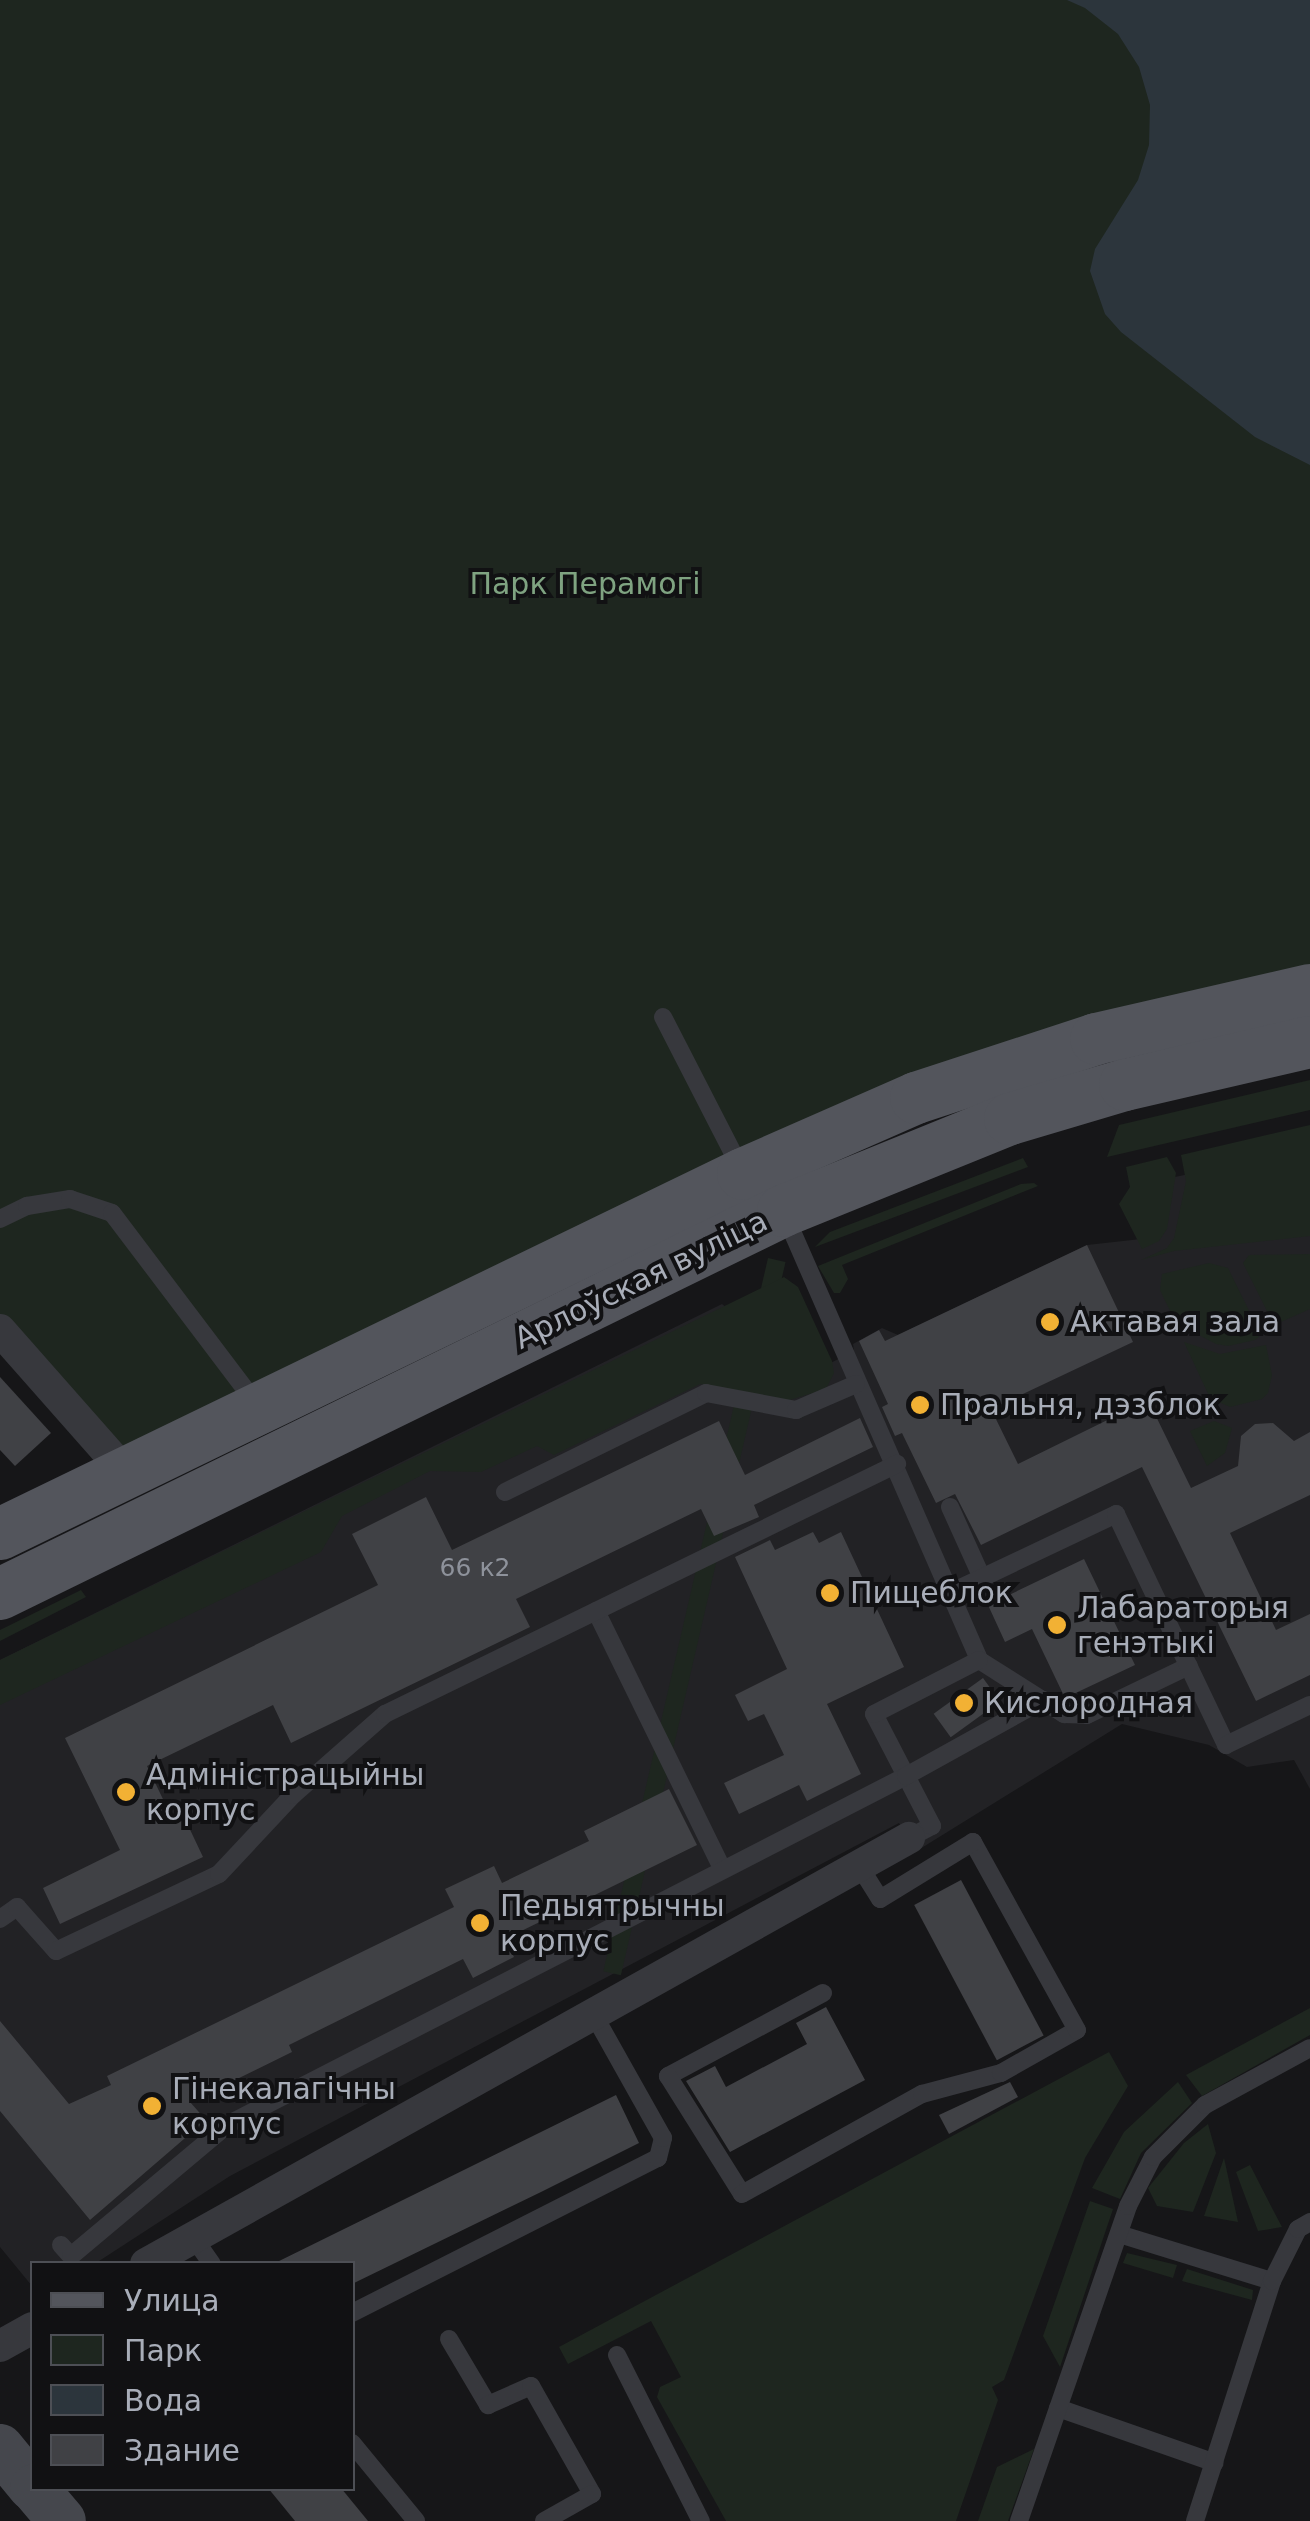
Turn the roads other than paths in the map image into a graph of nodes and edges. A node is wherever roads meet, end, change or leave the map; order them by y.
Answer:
1 (1310, 990) edge
2 (663, 1016) dead end
3 (1310, 1042) edge
4 (775, 1188) junction
5 (0, 1219) edge
6 (0, 1330) edge
7 (856, 1384) junction
8 (258, 1408) junction
9 (897, 1464) junction
10 (126, 1472) junction
11 (505, 1492) dead end
12 (950, 1507) dead end
13 (0, 1534) edge
14 (982, 1578) junction
15 (950, 1593) junction
16 (0, 1594) edge
17 (596, 1611) junction
18 (979, 1660) junction
19 (1190, 1666) junction
20 (1043, 1700) junction
21 (1310, 1705) edge
22 (906, 1776) junction
23 (910, 1838) joint
24 (859, 1866) junction
25 (722, 1868) junction
26 (0, 1919) edge
27 (823, 1993) dead end
28 (594, 2015) junction
29 (1310, 2048) edge
30 (1310, 2222) edge
31 (1119, 2234) junction
32 (192, 2236) junction
33 (61, 2246) dead end
34 (151, 2261) edge
35 (210, 2261) edge
36 (1272, 2280) junction
37 (355, 2311) edge
38 (30, 2329) edge
39 (449, 2339) dead end
40 (0, 2346) edge
41 (616, 2355) dead end
42 (1058, 2408) junction
43 (355, 2447) edge
44 (0, 2448) edge
45 (1214, 2463) junction
46 (30, 2484) edge
47 (36, 2491) edge
48 (62, 2521) edge
49 (416, 2521) edge
50 (544, 2521) edge
51 (702, 2521) edge
52 (1018, 2521) edge
53 (1195, 2521) edge

1 - 4 main road, Арлоўская вуліца
2 - 4 lane
3 - 4 main road, Арлоўская вуліца
4 - 7 lane
4 - 8 main road, Арлоўская вуліца
4 - 16 main road, Арлоўская вуліца
5 - 8 lane
6 - 10 street
7 - 9 lane
7 - 11 lane
8 - 10 main road, Арлоўская вуліца
9 - 15 lane
9 - 17 lane
10 - 13 main road, Арлоўская вуліца
12 - 14 lane
14 - 15 lane
14 - 19 lane
15 - 18 lane
17 - 25 lane
17 - 26 lane
18 - 20 lane
18 - 22 lane
19 - 20 lane
19 - 21 lane
20 - 22 lane
22 - 23 lane
22 - 25 lane
23 - 24 street
24 - 27 lane
24 - 28 street
25 - 33 lane
28 - 32 street
28 - 37 lane
29 - 31 lane
30 - 36 lane
31 - 36 lane
31 - 42 lane
32 - 34 street
32 - 35 lane
36 - 45 lane
38 - 40 street
39 - 50 lane
41 - 51 lane
42 - 45 lane
42 - 52 lane
43 - 49 lane
44 - 46 street
45 - 53 lane
47 - 48 street

